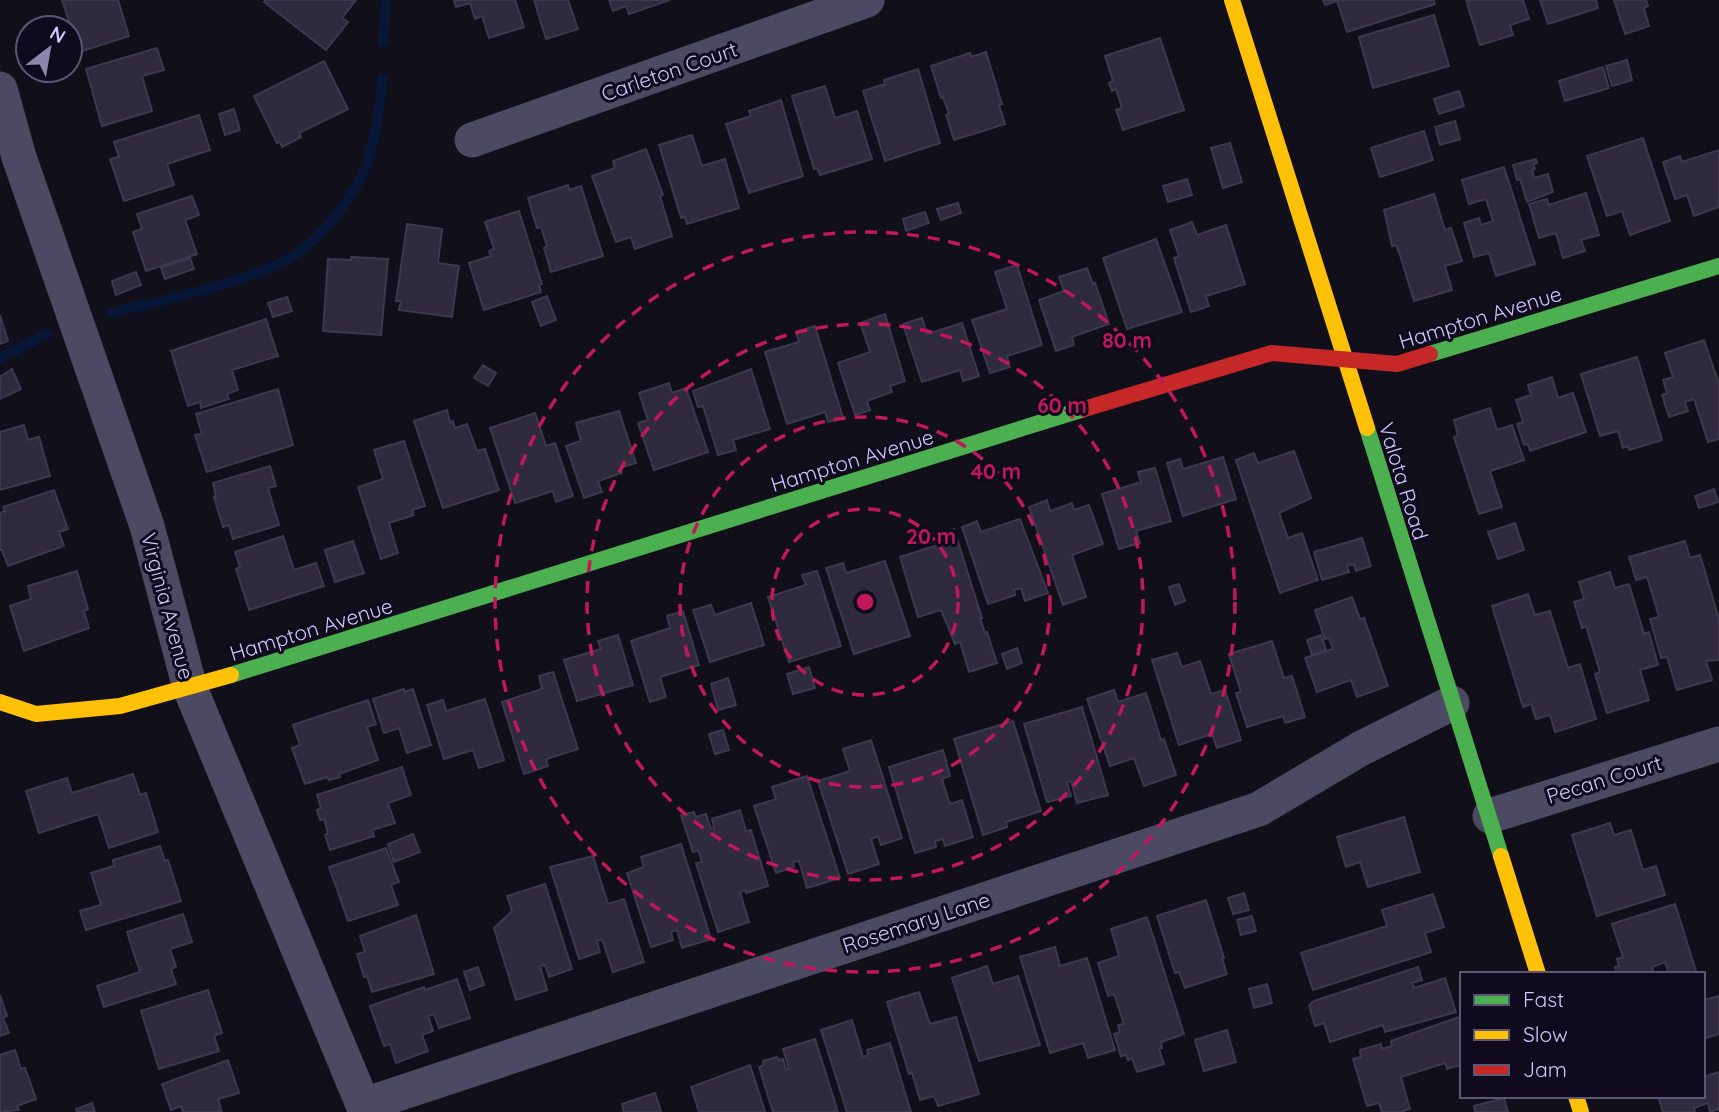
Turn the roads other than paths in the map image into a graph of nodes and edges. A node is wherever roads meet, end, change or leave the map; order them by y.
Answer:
1 (867, 0) edge
2 (1232, 0) edge
3 (0, 89) edge
4 (472, 140) dead end
5 (10, 161) edge
6 (1719, 266) edge
7 (1345, 361) junction
8 (190, 688) junction
9 (0, 702) edge
10 (1452, 703) junction
11 (1719, 744) edge
12 (1490, 816) junction
13 (1537, 972) edge
14 (365, 1108) edge

1 - 4 street, Carleton Court
2 - 7 street, Valota Road
3 - 5 street, Virginia Avenue
5 - 8 street, Virginia Avenue
6 - 7 street, Hampton Avenue
7 - 8 street, Hampton Avenue
7 - 10 street, Valota Road
8 - 9 street, Hampton Avenue
8 - 14 street, Virginia Avenue
10 - 12 street, Valota Road
10 - 14 street, Rosemary Lane
11 - 12 street, Pecan Court
12 - 13 street, Valota Road

